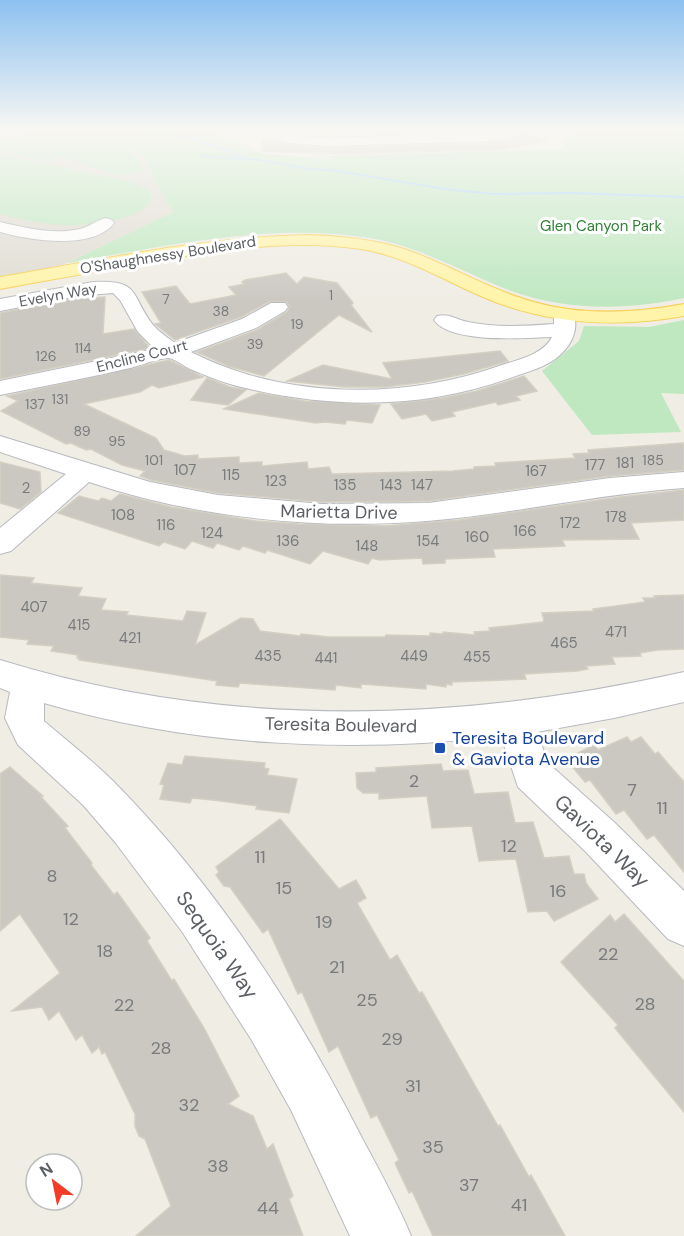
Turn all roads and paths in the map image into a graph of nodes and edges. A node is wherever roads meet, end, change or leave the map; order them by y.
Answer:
1 (106, 223) dead end
2 (0, 227) edge
3 (0, 283) edge
4 (0, 305) edge
5 (278, 307) dead end
6 (684, 310) edge
7 (444, 320) dead end
8 (564, 322) junction
9 (171, 350) junction
10 (0, 388) edge
11 (0, 444) edge
12 (85, 472) junction
13 (684, 480) edge
14 (0, 544) edge
15 (15, 679) edge
16 (684, 687) edge
17 (515, 720) junction
18 (684, 923) edge
19 (381, 1236) edge

1 - 2 street
3 - 8 main road, O'Shaughnessy Boulevard
4 - 9 street, Evelyn Way
5 - 9 street, Encline Court
6 - 8 main road, O'Shaughnessy Boulevard
7 - 8 street
8 - 9 street
9 - 10 street, Encline Court
11 - 12 street, Marietta Drive
12 - 13 street, Marietta Drive
12 - 14 street
15 - 17 street, Teresita Boulevard
15 - 19 street, Sequoia Way
16 - 17 street, Teresita Boulevard
17 - 18 street, Gaviota Way

